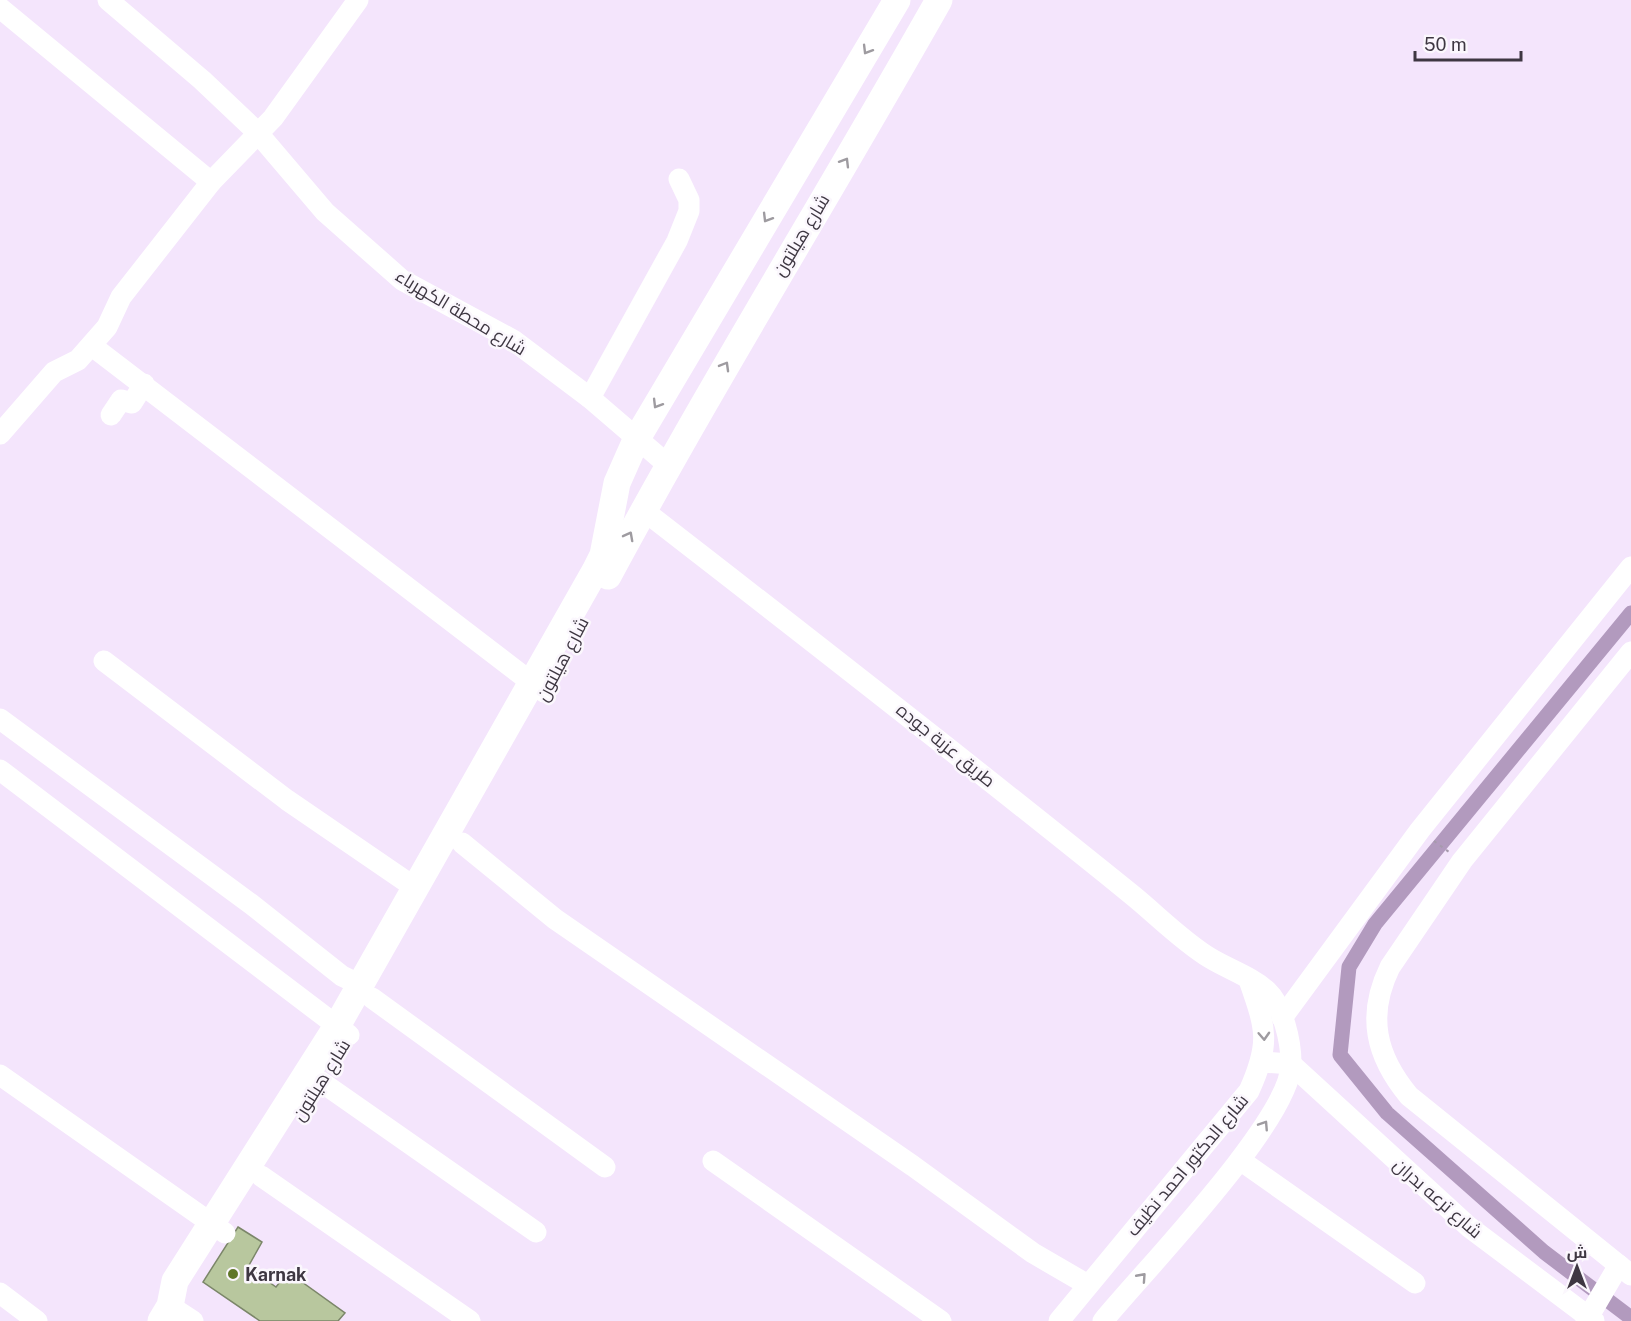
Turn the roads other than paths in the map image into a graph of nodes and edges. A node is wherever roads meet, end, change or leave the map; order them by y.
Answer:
1 (108, 0) edge
2 (358, 0) edge
3 (897, 0) edge
4 (939, 0) edge
5 (0, 9) edge
6 (257, 132) junction
7 (679, 179) dead end
8 (211, 182) junction
9 (92, 346) junction
10 (144, 384) junction
11 (590, 398) junction
12 (111, 415) dead end
13 (0, 434) edge
14 (636, 440) junction
15 (668, 465) junction
16 (643, 510) junction
17 (1631, 567) edge
18 (1631, 652) edge
19 (104, 661) dead end
20 (539, 688) junction
21 (0, 719) edge
22 (0, 770) edge
23 (457, 838) junction
24 (417, 889) junction
25 (1249, 980) junction
26 (366, 992) junction
27 (1282, 1018) junction
28 (343, 1031) junction
29 (1262, 1062) junction
30 (1291, 1064) junction
31 (0, 1075) edge
32 (320, 1081) junction
33 (1240, 1160) junction
34 (714, 1161) dead end
35 (605, 1167) dead end
36 (261, 1176) junction
37 (218, 1229) junction
38 (536, 1232) dead end
39 (1620, 1274) edge
40 (1415, 1283) dead end
41 (1086, 1287) junction
42 (0, 1293) edge
43 (166, 1313) edge
44 (1113, 1314) edge
45 (1591, 1316) edge
46 (38, 1321) edge
47 (192, 1321) edge
48 (470, 1321) edge
49 (941, 1321) edge
50 (1059, 1321) edge

1 - 6 street, شارع محطة الكهرباء
2 - 6 street
3 -> 14 main road, شارع هيلتون
15 -> 4 main road, شارع هيلتون
5 - 8 street
6 - 8 street
6 - 11 street, شارع محطة الكهرباء
7 - 11 street
8 - 9 street
9 - 10 street
9 - 13 street
10 - 12 street
10 - 20 street
11 - 14 street, شارع محطة الكهرباء
14 - 15 street, شارع محطة الكهرباء
14 - 20 main road, شارع هيلتون
15 - 16 main road, شارع هيلتون
20 -> 16 main road, شارع هيلتون
16 - 25 street, طريق عزبة جوده
17 - 27 street
18 - 39 street
19 - 24 street
20 - 23 main road, شارع هيلتون
21 - 26 street
22 - 28 street
23 - 24 main road, شارع هيلتون
23 - 26 main road, شارع هيلتون
23 - 41 street
24 - 26 main road, شارع هيلتون
25 - 27 street, شارع الدكتور احمد نظيف
25 -> 29 street, شارع الدكتور احمد نظيف
26 - 28 main road, شارع هيلتون
26 - 35 street
27 - 30 street, شارع الدكتور احمد نظيف
28 - 32 main road, شارع هيلتون
28 - 37 main road, شارع هيلتون
29 - 30 street
29 - 41 street, شارع الدكتور احمد نظيف
33 -> 30 street, شارع الدكتور احمد نظيف
30 - 45 street, شارع ترعه بدران
31 - 37 street
32 - 36 main road, شارع هيلتون
32 - 38 street
33 - 40 street
44 -> 33 street, شارع الدكتور احمد نظيف
34 - 49 street
36 - 37 main road, شارع هيلتون
36 - 48 street
37 - 43 main road, شارع هيلتون
39 - 45 street
41 - 44 street
41 - 50 street, شارع الدكتور احمد نظيف
42 - 46 street
43 - 47 street

